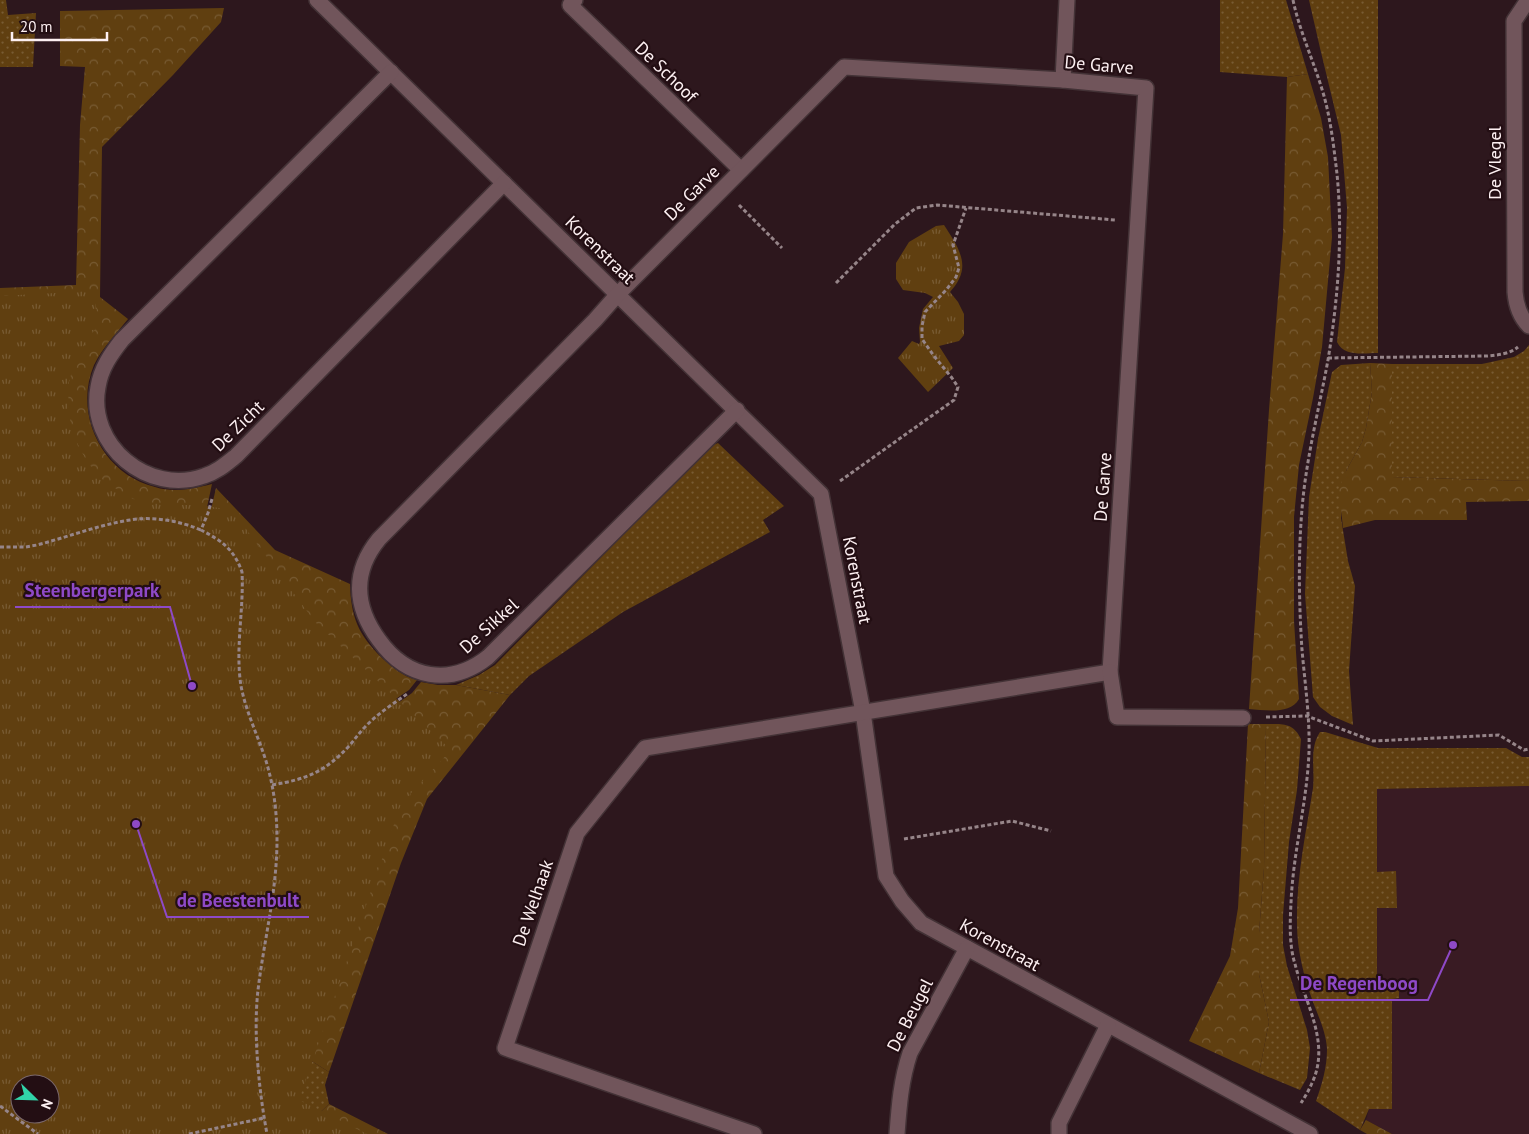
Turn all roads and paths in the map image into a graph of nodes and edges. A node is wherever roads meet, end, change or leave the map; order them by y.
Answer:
1 (317, 0) edge
2 (575, 0) edge
3 (1067, 0) edge
4 (1293, 0) edge
5 (1528, 0) edge
6 (391, 72) junction
7 (1063, 80) junction
8 (741, 170) junction
9 (504, 183) junction
10 (722, 189) junction
11 (966, 208) junction
12 (1138, 222) junction
13 (782, 248) dead end
14 (836, 283) dead end
15 (618, 294) junction
16 (1529, 326) edge
17 (1522, 342) dead end
18 (1328, 358) junction
19 (737, 410) junction
20 (215, 471) junction
21 (821, 494) junction
22 (202, 530) junction
23 (0, 547) edge
24 (1110, 672) junction
25 (423, 673) junction
26 (862, 712) junction
27 (1307, 716) junction
28 (1243, 718) joint
29 (1529, 749) edge
30 (272, 785) junction
31 (1051, 831) dead end
32 (881, 842) junction
33 (967, 948) junction
34 (1108, 1025) junction
35 (0, 1106) edge
36 (264, 1118) junction
37 (1290, 1123) junction
38 (38, 1134) edge
39 (189, 1134) edge
40 (267, 1134) edge
41 (754, 1134) edge
42 (897, 1134) edge
43 (1059, 1134) edge
44 (1310, 1134) edge

1 - 6 street, Korenstraat
2 - 8 street, De Schoof
3 - 7 street
4 - 18 path
5 - 16 street, De Vlegel
6 - 9 street, Korenstraat
6 - 20 street, De Zicht
7 - 8 street, De Garve
7 - 12 street, De Garve
8 - 10 street, De Garve
9 - 15 street, Korenstraat
9 - 20 street, De Zicht
10 - 13 path
10 - 15 street, De Garve
11 - 12 path
11 - 14 path
11 - 21 path
12 - 24 street, De Garve
15 - 19 street, Korenstraat
15 - 25 street, De Sikkel
17 - 18 path
18 - 27 path
19 - 21 street, Korenstraat
19 - 25 street, De Sikkel
20 - 22 path
21 - 26 street, Korenstraat
22 - 23 path
22 - 30 path
24 - 26 street
24 - 28 street, De Garve
25 - 30 path
26 - 32 street, Korenstraat
26 - 41 street, De Welhaak
27 - 28 path
27 - 29 path
27 - 37 path
30 - 36 path
31 - 32 path
32 - 33 street, Korenstraat
33 - 34 street, Korenstraat
33 - 42 street, De Beugel
34 - 37 street, Korenstraat
34 - 43 street
35 - 38 path
36 - 39 path
36 - 40 path
37 - 44 street, Korenstraat

